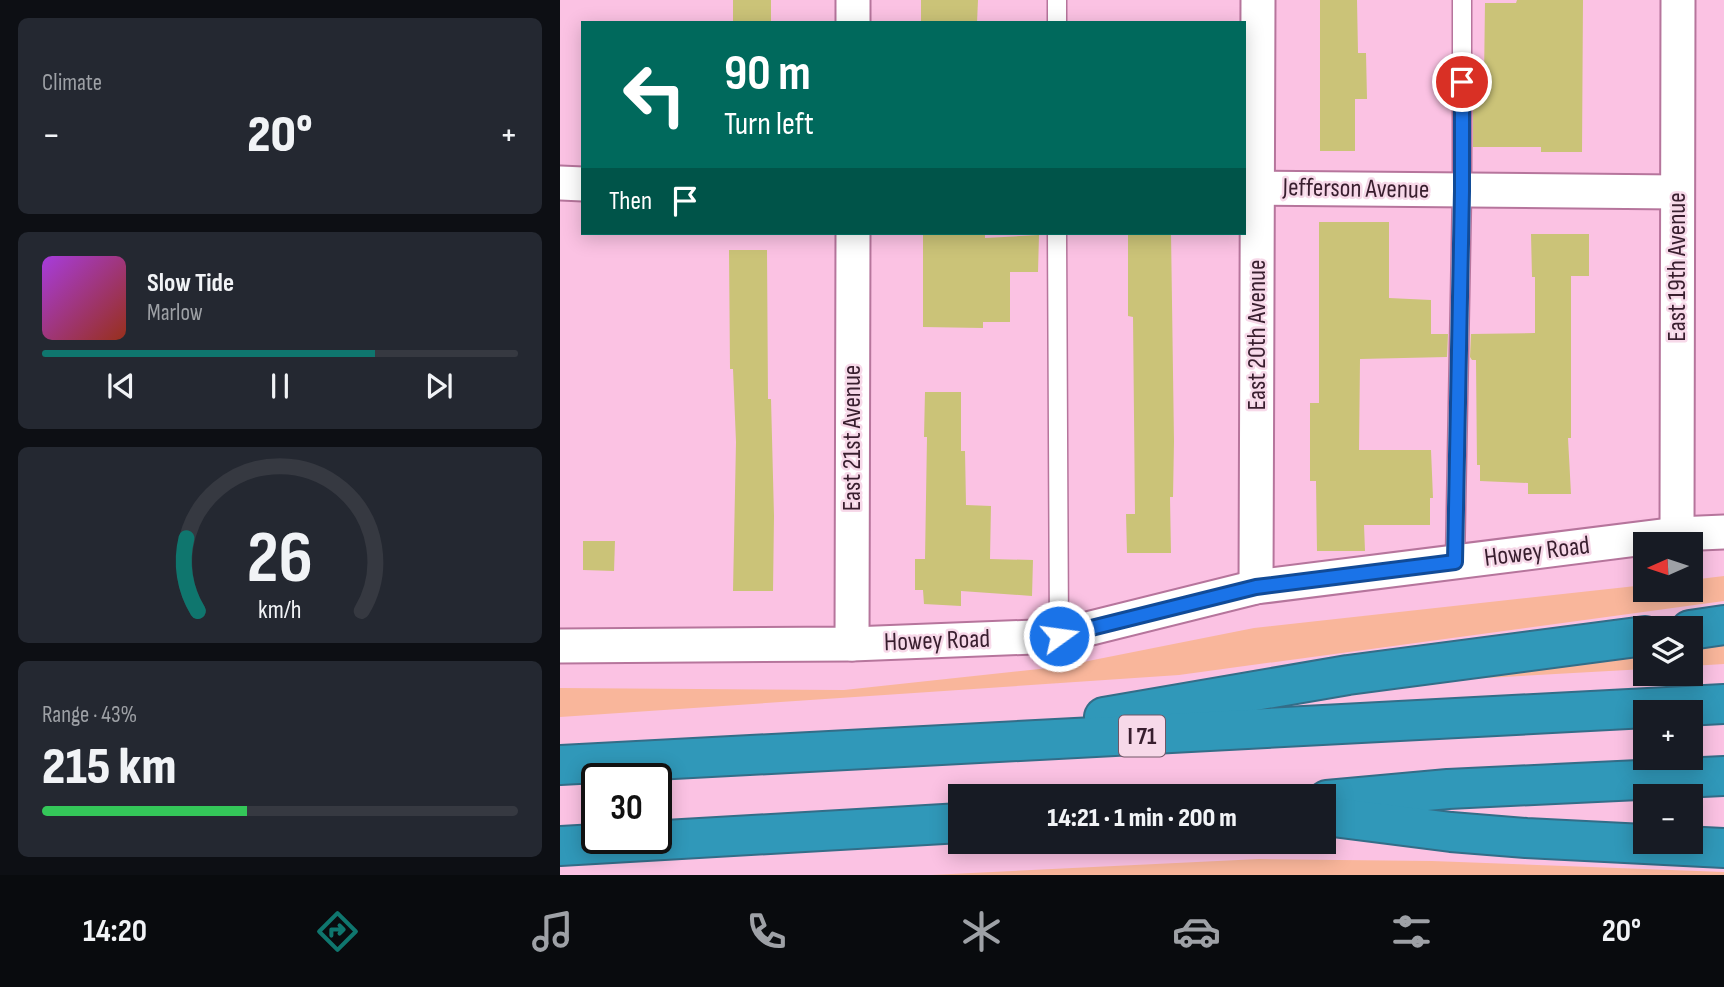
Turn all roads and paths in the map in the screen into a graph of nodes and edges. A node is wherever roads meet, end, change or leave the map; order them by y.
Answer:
1 (853, 0) edge
2 (1057, 0) edge
3 (1258, 0) edge
4 (1462, 0) edge
5 (1678, 0) edge
6 (853, 21) edge
7 (1057, 21) edge
8 (560, 183) edge
9 (581, 184) edge
10 (1251, 188) edge
11 (1462, 191) junction
12 (1677, 192) junction
13 (852, 235) edge
14 (1057, 235) edge
15 (1677, 532) edge
16 (1724, 532) edge
17 (1703, 533) edge
18 (1633, 540) edge
19 (1455, 562) junction
20 (1256, 587) junction
21 (1724, 625) edge
22 (1703, 628) edge
23 (1059, 636) junction
24 (1633, 638) edge
25 (852, 644) junction
26 (560, 646) edge
27 (1724, 704) edge
28 (934, 746) junction
29 (560, 765) edge
30 (1724, 776) edge
31 (1336, 799) edge
32 (1336, 817) edge
33 (948, 824) edge
34 (560, 846) edge
35 (1724, 848) edge

1 - 6 street
2 - 7 lane
3 - 10 street, East 20th Avenue
4 - 11 lane
5 - 12 street, East 19th Avenue
8 - 9 street
10 - 11 street, Jefferson Avenue
10 - 20 street, East 20th Avenue
11 - 12 street, Jefferson Avenue
11 - 19 lane
12 - 15 street, East 19th Avenue
13 - 25 street, East 21st Avenue
14 - 23 lane
16 - 17 street, Howey Road
18 - 19 street, Howey Road
19 - 20 street, Howey Road
20 - 23 street, Howey Road
21 - 22 highway
23 - 25 street, Howey Road
24 - 28 highway
25 - 26 street, Howey Road
27 - 28 highway, I 71
28 - 29 highway, I 71
30 - 31 highway
32 - 35 highway
33 - 34 highway

